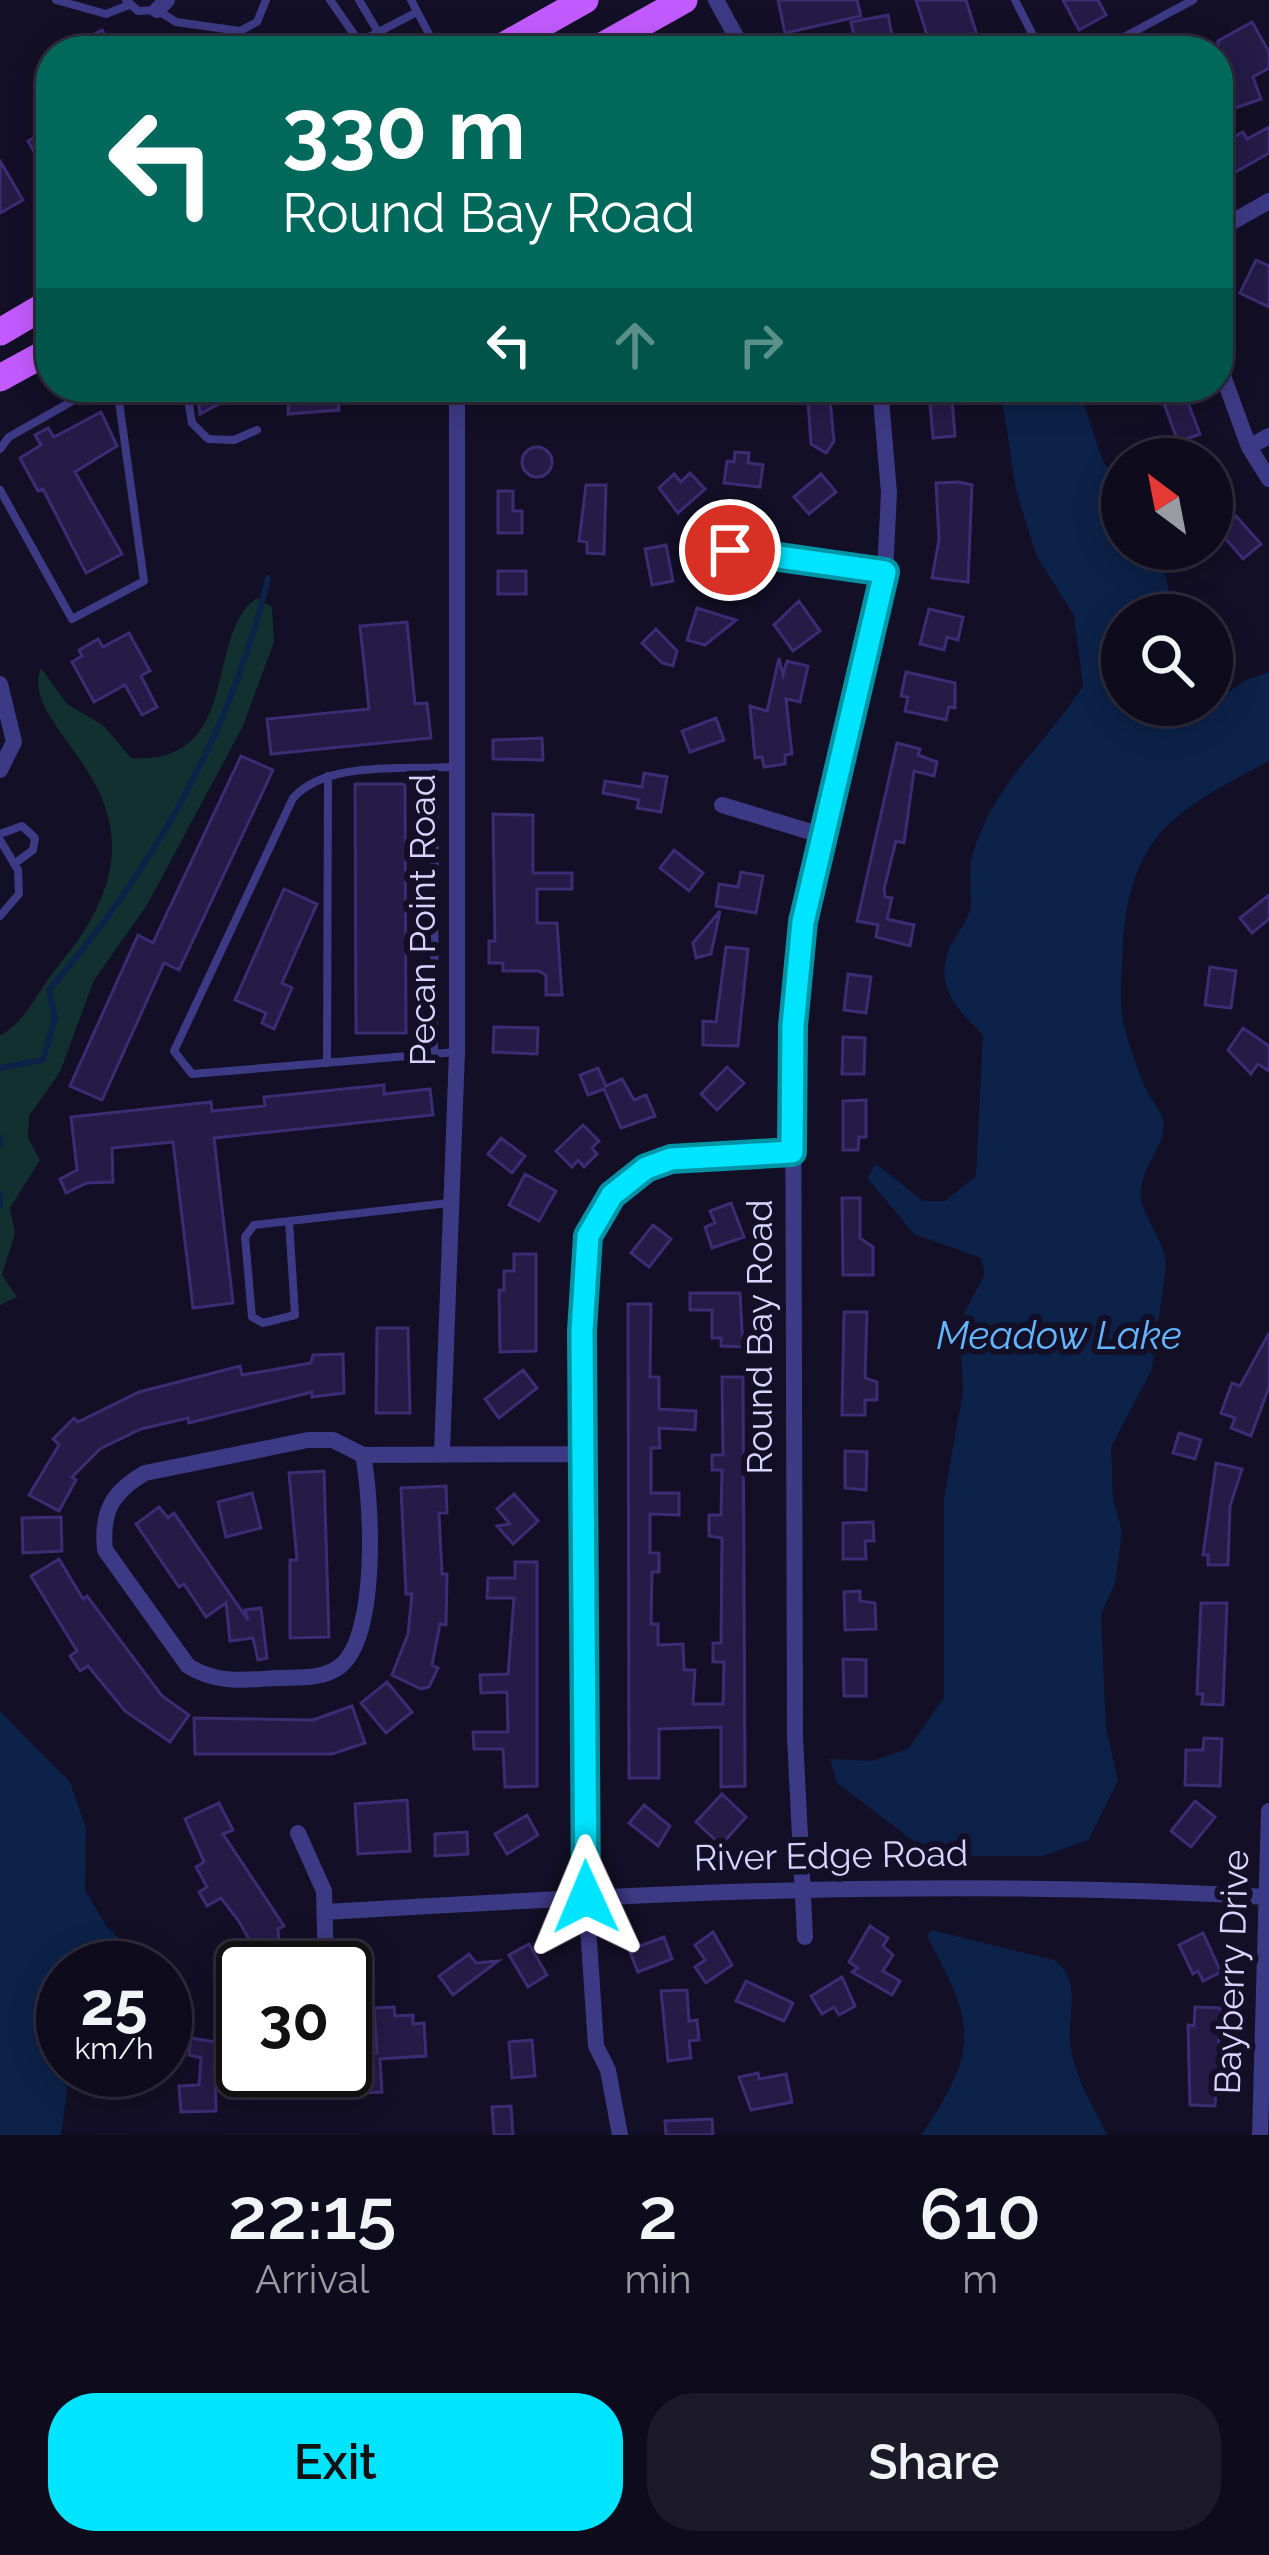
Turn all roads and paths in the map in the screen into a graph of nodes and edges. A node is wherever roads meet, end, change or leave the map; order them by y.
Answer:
1 (56, 0) edge
2 (266, 0) edge
3 (330, 0) edge
4 (359, 0) edge
5 (411, 0) edge
6 (585, 0) edge
7 (684, 0) edge
8 (716, 0) edge
9 (1016, 0) edge
10 (1193, 0) edge
11 (128, 3) edge
12 (162, 5) edge
13 (417, 12) junction
14 (378, 32) junction
15 (360, 36) edge
16 (371, 36) edge
17 (430, 36) edge
18 (521, 36) edge
19 (619, 36) edge
20 (736, 36) edge
21 (1034, 36) edge
22 (1126, 36) edge
23 (1269, 201) edge
24 (1233, 221) edge
25 (36, 311) edge
26 (0, 332) edge
27 (36, 358) edge
28 (0, 378) edge
29 (70, 402) edge
30 (119, 402) edge
31 (188, 402) edge
32 (457, 402) edge
33 (881, 402) edge
34 (1233, 402) edge
35 (256, 430) dead end
36 (1269, 436) edge
37 (1249, 447) junction
38 (0, 448) edge
39 (1269, 479) edge
40 (0, 490) edge
41 (730, 550) dead end
42 (885, 572) junction
43 (0, 685) edge
44 (455, 767) junction
45 (435, 768) junction
46 (0, 770) edge
47 (328, 776) junction
48 (722, 805) dead end
49 (821, 836) junction
50 (0, 837) edge
51 (14, 864) junction
52 (0, 916) edge
53 (457, 1052) junction
54 (434, 1054) junction
55 (327, 1063) junction
56 (792, 1152) junction
57 (450, 1203) junction
58 (289, 1221) junction
59 (442, 1452) junction
60 (582, 1454) junction
61 (363, 1455) junction
62 (1269, 1811) edge
63 (298, 1833) dead end
64 (798, 1887) junction
65 (586, 1897) junction
66 (1267, 1897) edge
67 (325, 1912) junction
68 (805, 1937) dead end
69 (326, 1941) edge
70 (1267, 1985) edge
71 (620, 2135) edge
72 (1260, 2135) edge

1 - 11 lane
2 - 12 lane
3 - 15 lane
4 - 14 lane
5 - 13 lane
6 - 18 main road
7 - 19 main road
8 - 20 street
9 - 21 lane
10 - 22 lane
11 - 12 lane
13 - 14 lane
13 - 17 lane
14 - 16 lane
23 - 24 street
25 - 26 main road
27 - 28 main road
29 - 38 lane
30 - 40 lane
31 - 35 lane
32 - 44 street, Pecan Point Road
33 - 42 street, Round Bay Road
34 - 37 street
36 - 37 street
37 - 39 street
41 - 42 street
42 - 49 street, Round Bay Road
43 - 46 street
44 - 45 lane
44 - 53 street, Pecan Point Road
45 - 47 lane
45 - 54 lane
47 - 55 lane
47 - 55 lane
48 - 49 street
49 - 56 street, Round Bay Road
50 - 51 lane
50 - 51 lane
51 - 52 lane
53 - 54 lane
53 - 57 street, Pecan Point Road
54 - 55 lane
56 - 60 street
56 - 64 street, Round Bay Road
57 - 58 lane
57 - 59 street, Pecan Point Road
58 - 58 lane
59 - 60 street
59 - 61 street
60 - 65 street
61 - 61 street
62 - 66 street, Bayberry Drive
63 - 67 street
64 - 65 street, River Edge Road
64 - 66 street, River Edge Road
64 - 68 street, Round Bay Road
65 - 67 street, River Edge Road
65 - 71 street
66 - 70 street, Bayberry Drive
67 - 69 street
70 - 72 street, Bayberry Drive

